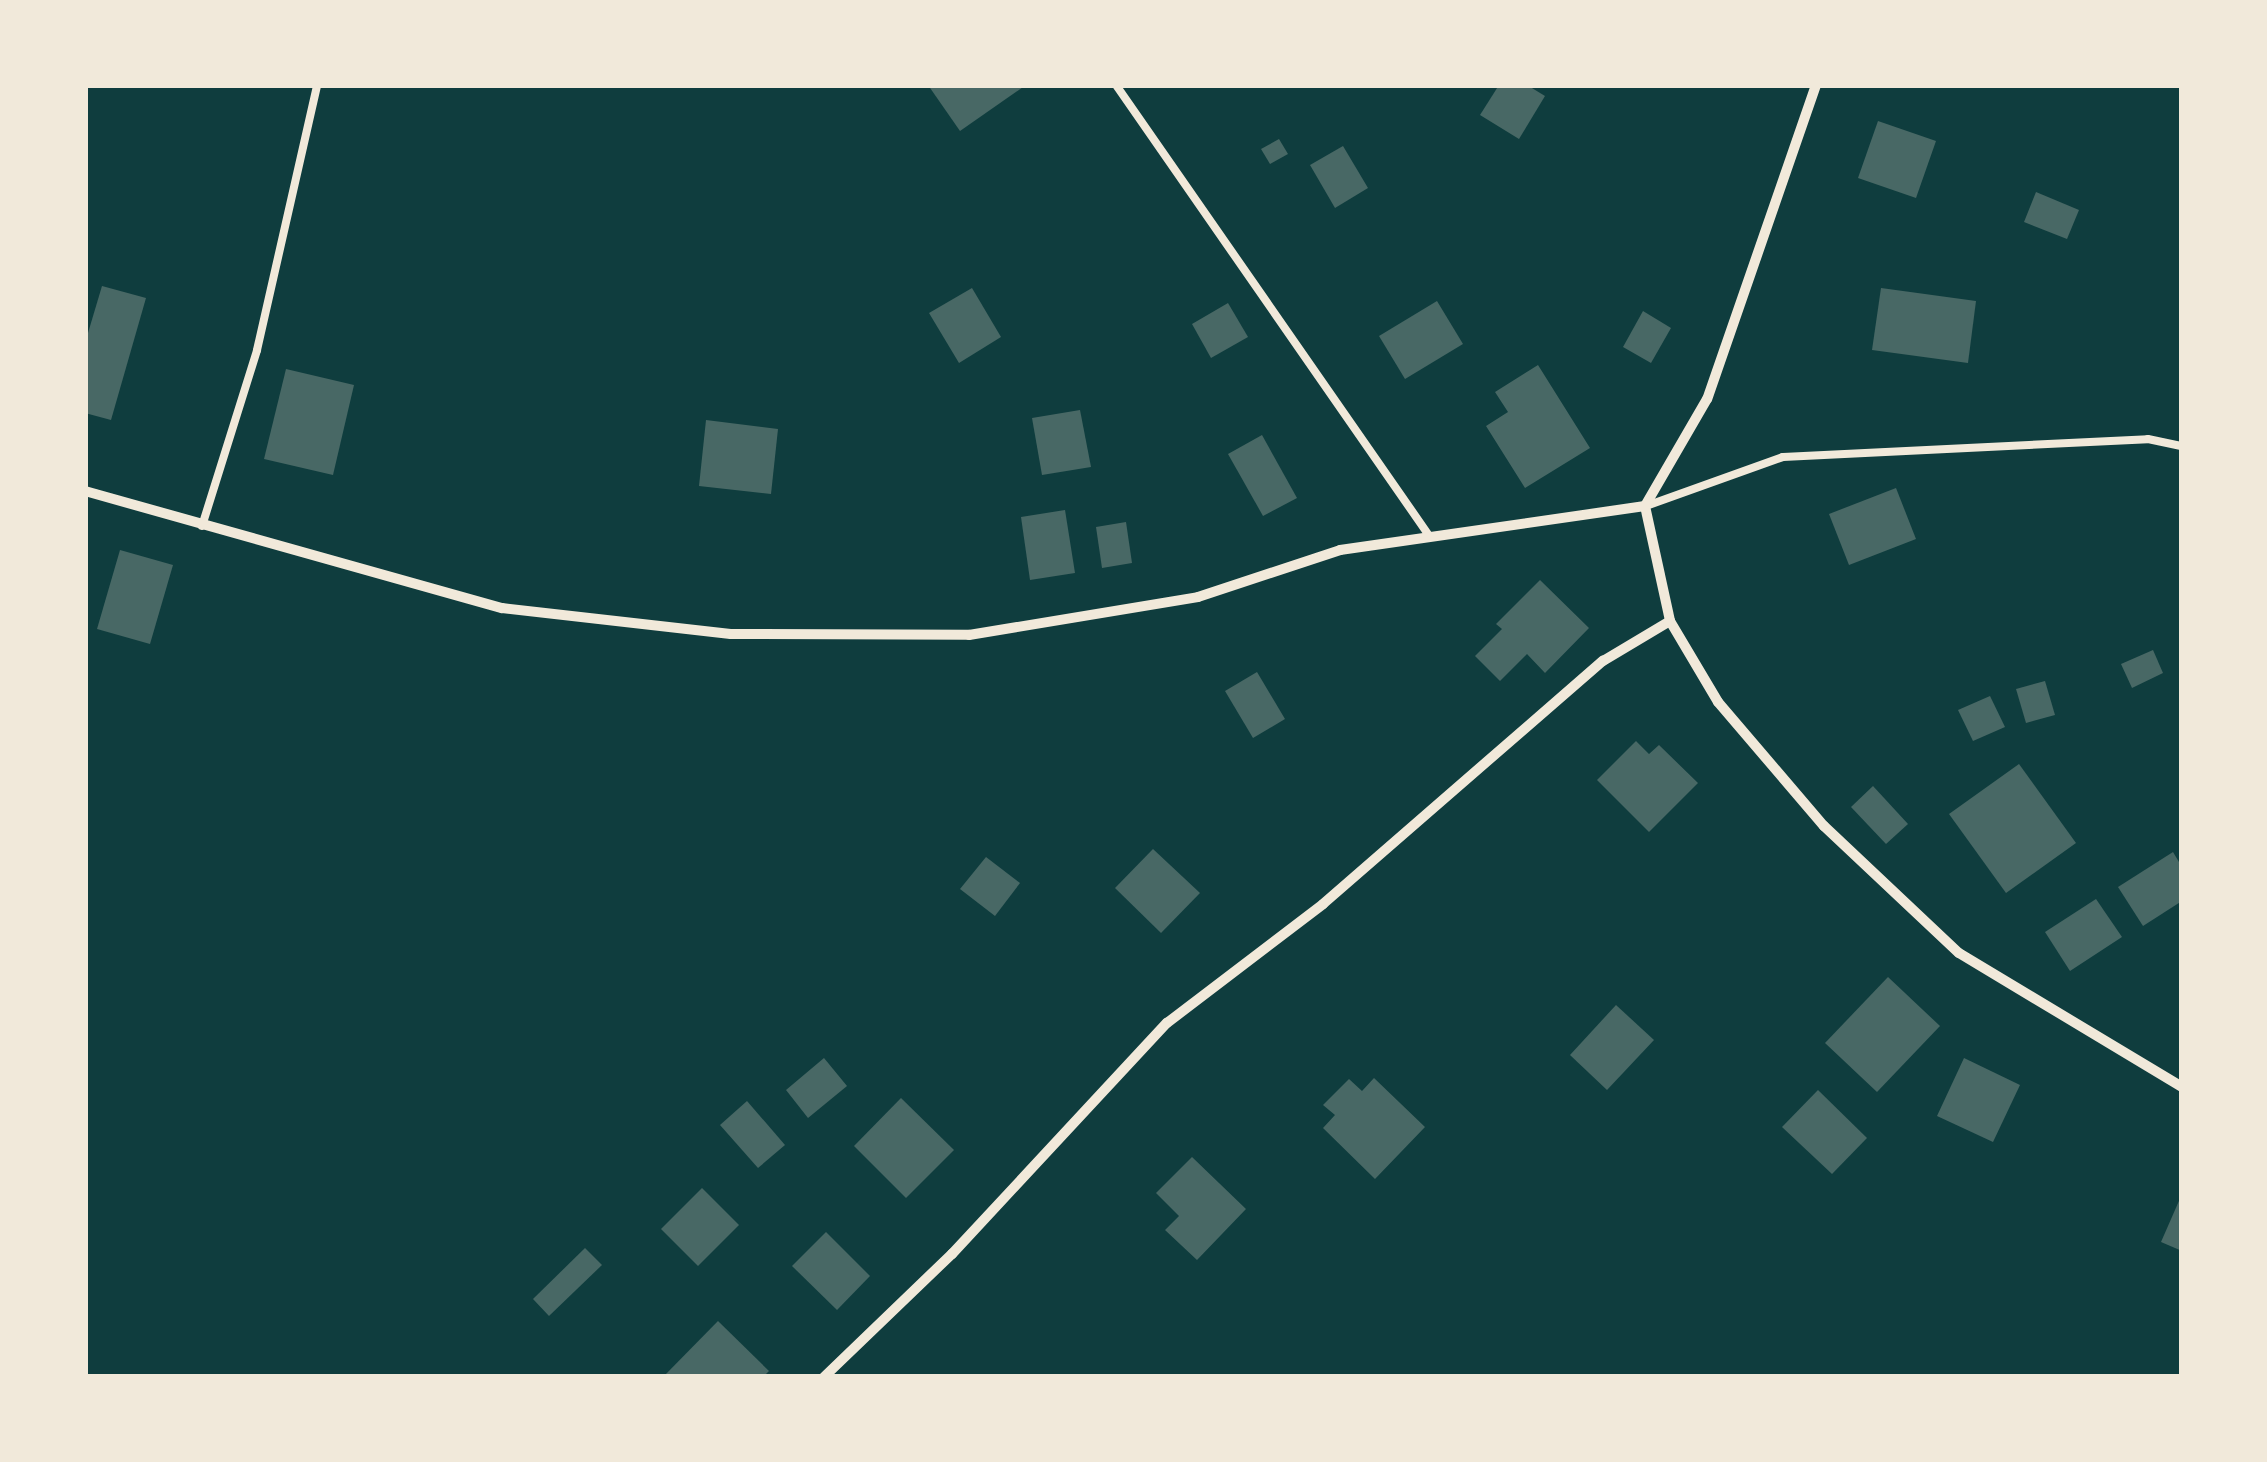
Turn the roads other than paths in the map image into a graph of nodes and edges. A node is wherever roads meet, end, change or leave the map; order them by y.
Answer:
1 (317, 85) edge
2 (1116, 85) edge
3 (1816, 85) edge
4 (2182, 446) edge
5 (85, 491) edge
6 (1644, 506) junction
7 (202, 527) junction
8 (1430, 537) junction
9 (1670, 621) junction
10 (2182, 1087) edge
11 (824, 1377) edge

1 - 7 lane
2 - 8 lane
3 - 6 street
4 - 6 lane
5 - 7 street
6 - 8 street
6 - 9 street
7 - 8 street
9 - 10 street
9 - 11 street

